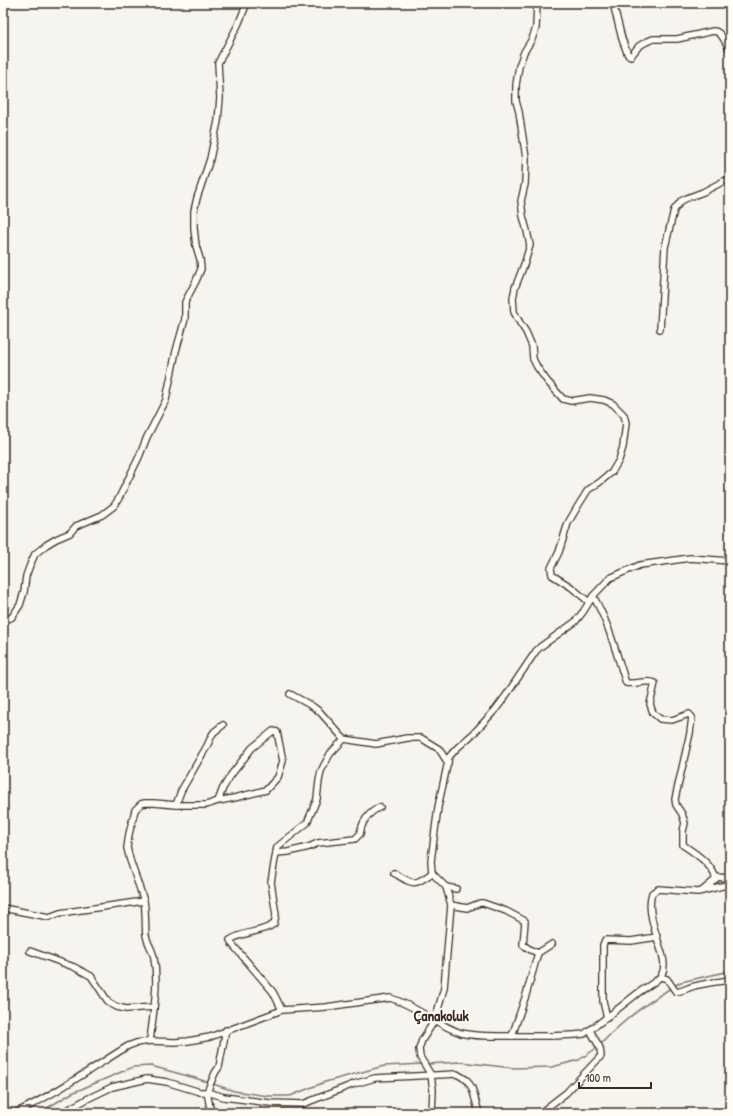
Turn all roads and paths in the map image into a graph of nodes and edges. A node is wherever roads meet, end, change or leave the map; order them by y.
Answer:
1 (247, 3) edge
2 (537, 3) edge
3 (613, 3) edge
4 (730, 50) edge
5 (730, 180) edge
6 (660, 329) dead end
7 (730, 561) edge
8 (593, 596) junction
9 (589, 602) junction
10 (3, 622) edge
11 (290, 694) dead end
12 (223, 725) dead end
13 (344, 739) junction
14 (448, 763) junction
15 (218, 801) junction
16 (176, 805) junction
17 (380, 807) dead end
18 (276, 852) junction
19 (394, 873) dead end
20 (432, 873) junction
21 (715, 876) junction
22 (730, 878) edge
23 (730, 884) edge
24 (446, 887) junction
25 (456, 889) dead end
26 (702, 891) junction
27 (144, 901) junction
28 (451, 905) junction
29 (3, 908) edge
30 (657, 937) junction
31 (552, 944) dead end
32 (30, 951) dead end
33 (538, 953) junction
34 (661, 977) junction
35 (730, 980) edge
36 (154, 1007) junction
37 (282, 1010) junction
38 (608, 1018) junction
39 (435, 1020) junction
40 (226, 1030) junction
41 (590, 1030) junction
42 (512, 1036) junction
43 (150, 1041) junction
44 (431, 1075) junction
45 (207, 1092) junction
46 (15, 1113) edge
47 (62, 1113) edge
48 (210, 1113) edge
49 (432, 1113) edge
50 (479, 1113) edge
51 (540, 1113) edge

1 - 10 street
2 - 9 street
3 - 4 street
5 - 6 street
7 - 8 street
8 - 9 street
8 - 21 street
9 - 14 street
11 - 13 street
12 - 16 street
13 - 14 street
13 - 18 street
14 - 20 street
15 - 15 street
15 - 16 street
16 - 27 street
17 - 18 street
18 - 37 street
19 - 20 street
20 - 24 street
21 - 22 street
21 - 26 street
23 - 26 street
24 - 25 street
24 - 28 street
26 - 30 street
27 - 29 street
27 - 36 street
28 - 33 street
28 - 39 street
30 - 34 street
30 - 38 street
31 - 33 street
32 - 36 street
33 - 42 street
34 - 35 street
34 - 38 street
36 - 43 street
37 - 39 street
37 - 40 street
38 - 41 street
39 - 42 street
39 - 44 street
40 - 43 street
40 - 45 street
41 - 42 street
41 - 51 street
43 - 46 street
44 - 45 street
44 - 49 street
44 - 50 street
45 - 47 street
45 - 48 street

